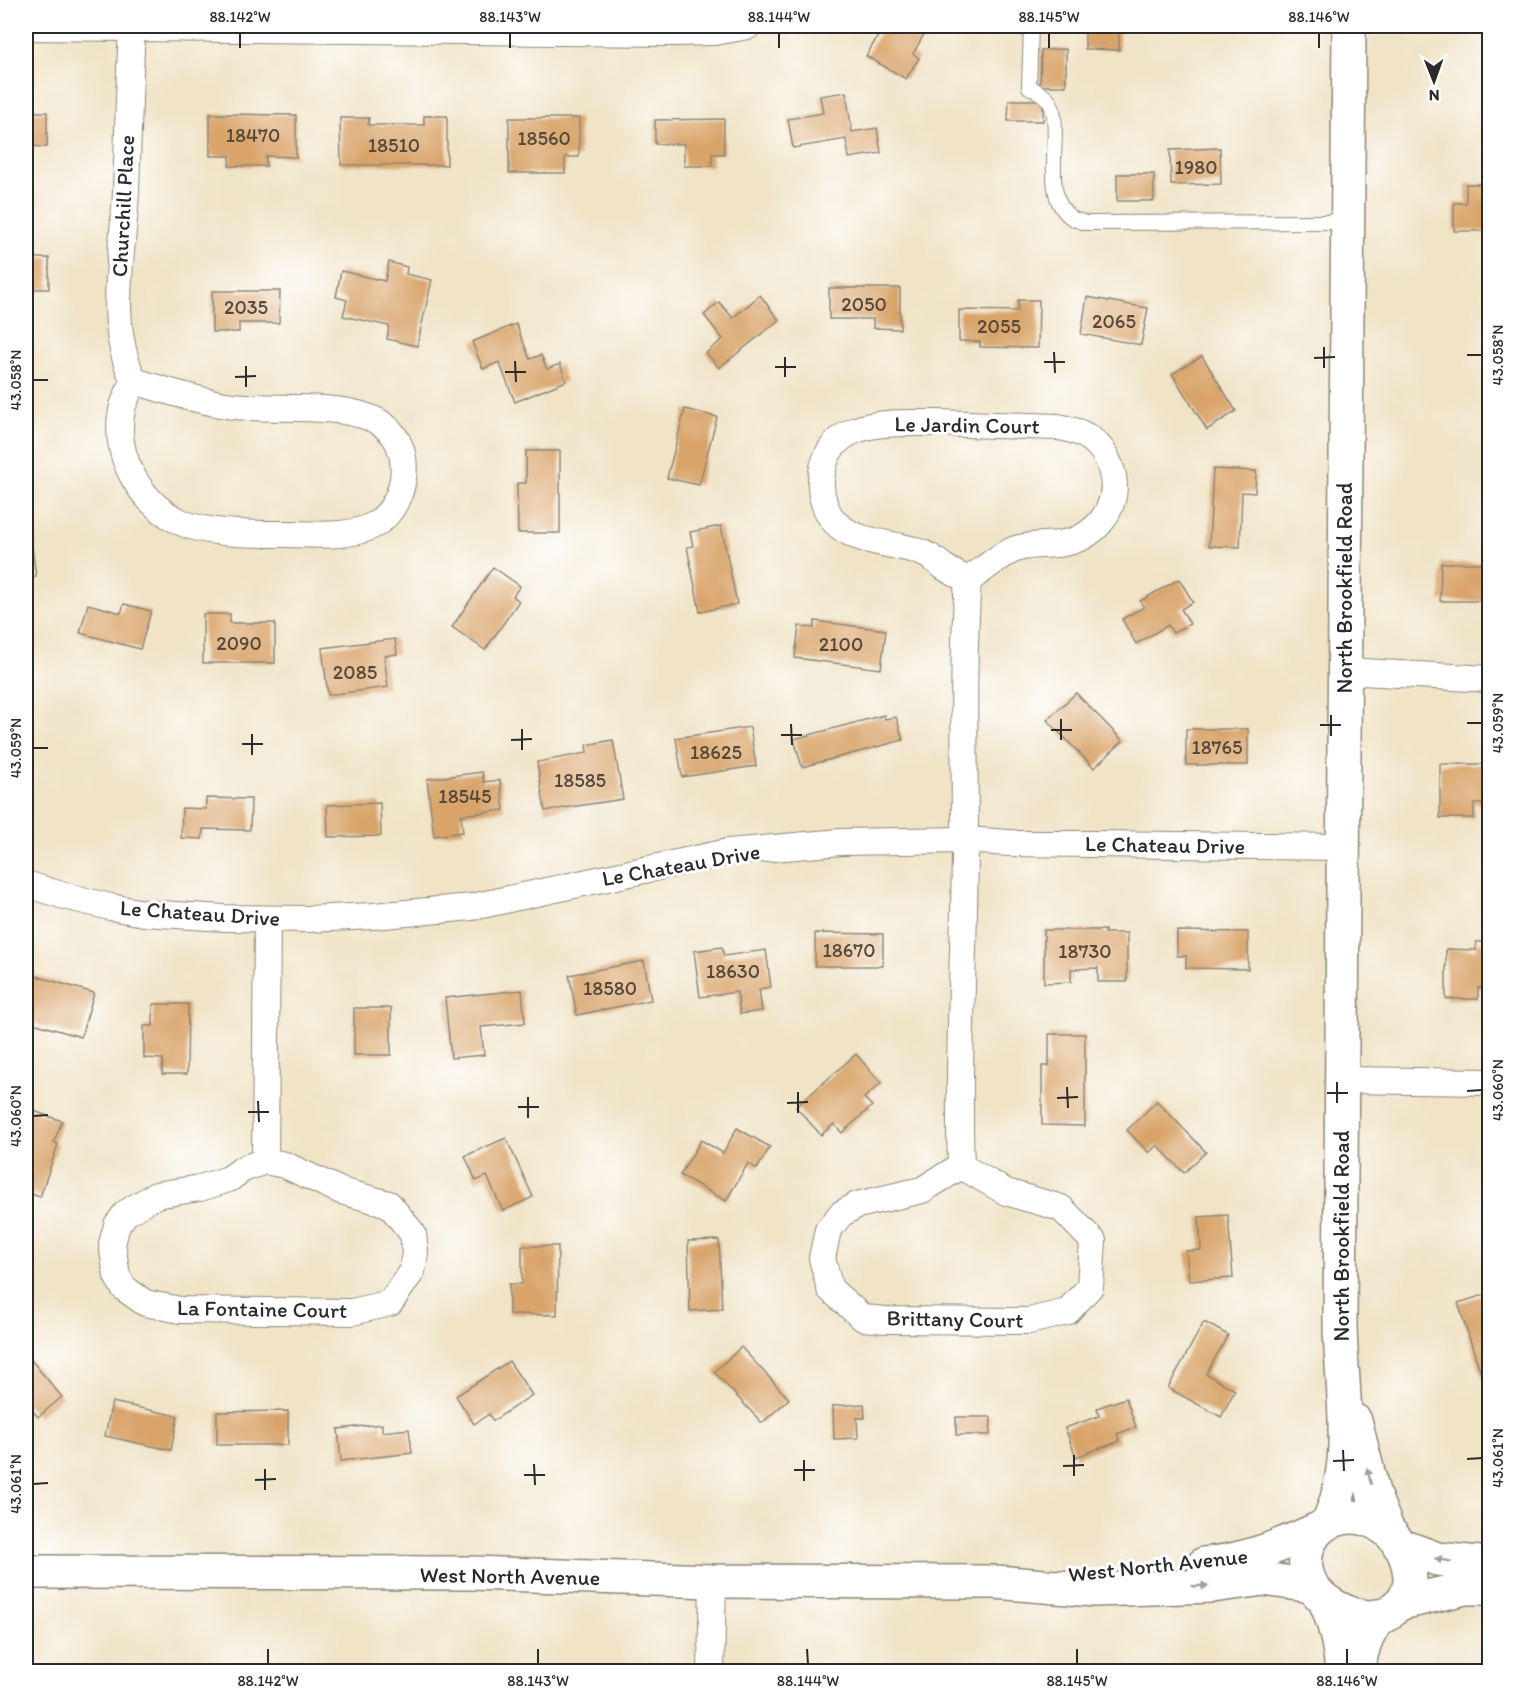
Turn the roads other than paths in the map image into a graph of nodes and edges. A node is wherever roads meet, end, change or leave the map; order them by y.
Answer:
1 (748, 26) edge
2 (1031, 26) edge
3 (1349, 26) edge
4 (26, 27) edge
5 (132, 29) junction
6 (1347, 222) junction
7 (134, 381) junction
8 (968, 580) junction
9 (1344, 671) junction
10 (1490, 679) edge
11 (965, 840) junction
12 (1342, 847) junction
13 (26, 884) edge
14 (267, 919) junction
15 (1341, 1080) junction
16 (1490, 1082) edge
17 (265, 1161) junction
18 (961, 1166) junction
19 (1342, 1367) junction
20 (1322, 1526) junction
21 (1394, 1538) junction
22 (1490, 1564) edge
23 (26, 1572) edge
24 (713, 1581) junction
25 (995, 1582) junction
26 (1490, 1588) edge
27 (1318, 1592) junction
28 (1394, 1609) junction
29 (711, 1671) edge
30 (1342, 1671) edge
31 (1358, 1671) edge

1 - 5 street
2 - 6 lane
3 - 6 main road, North Brookfield Road
4 - 5 street
5 - 7 street, Churchill Place
6 - 9 main road, North Brookfield Road
7 - 7 street
8 - 8 street, Le Jardin Court
8 - 11 street
9 - 10 street
9 - 12 main road, North Brookfield Road
11 - 12 street, Le Chateau Drive
11 - 14 street, Le Chateau Drive
11 - 18 street
12 - 15 main road, North Brookfield Road
13 - 14 street, Le Chateau Drive
14 - 17 street
15 - 16 street
15 - 19 main road, North Brookfield Road
17 - 17 street, La Fontaine Court
18 - 18 street, Brittany Court
19 - 20 main road, North Brookfield Road
21 -> 19 main road, North Brookfield Road
20 - 21 main road
20 - 25 main road, West North Avenue
20 - 27 main road
22 -> 21 main road
21 - 28 main road
23 - 24 main road, West North Avenue
24 - 25 main road, West North Avenue
24 - 29 street
25 -> 27 main road, West North Avenue
26 - 28 main road
27 - 28 main road
27 - 30 main road
28 - 31 main road

